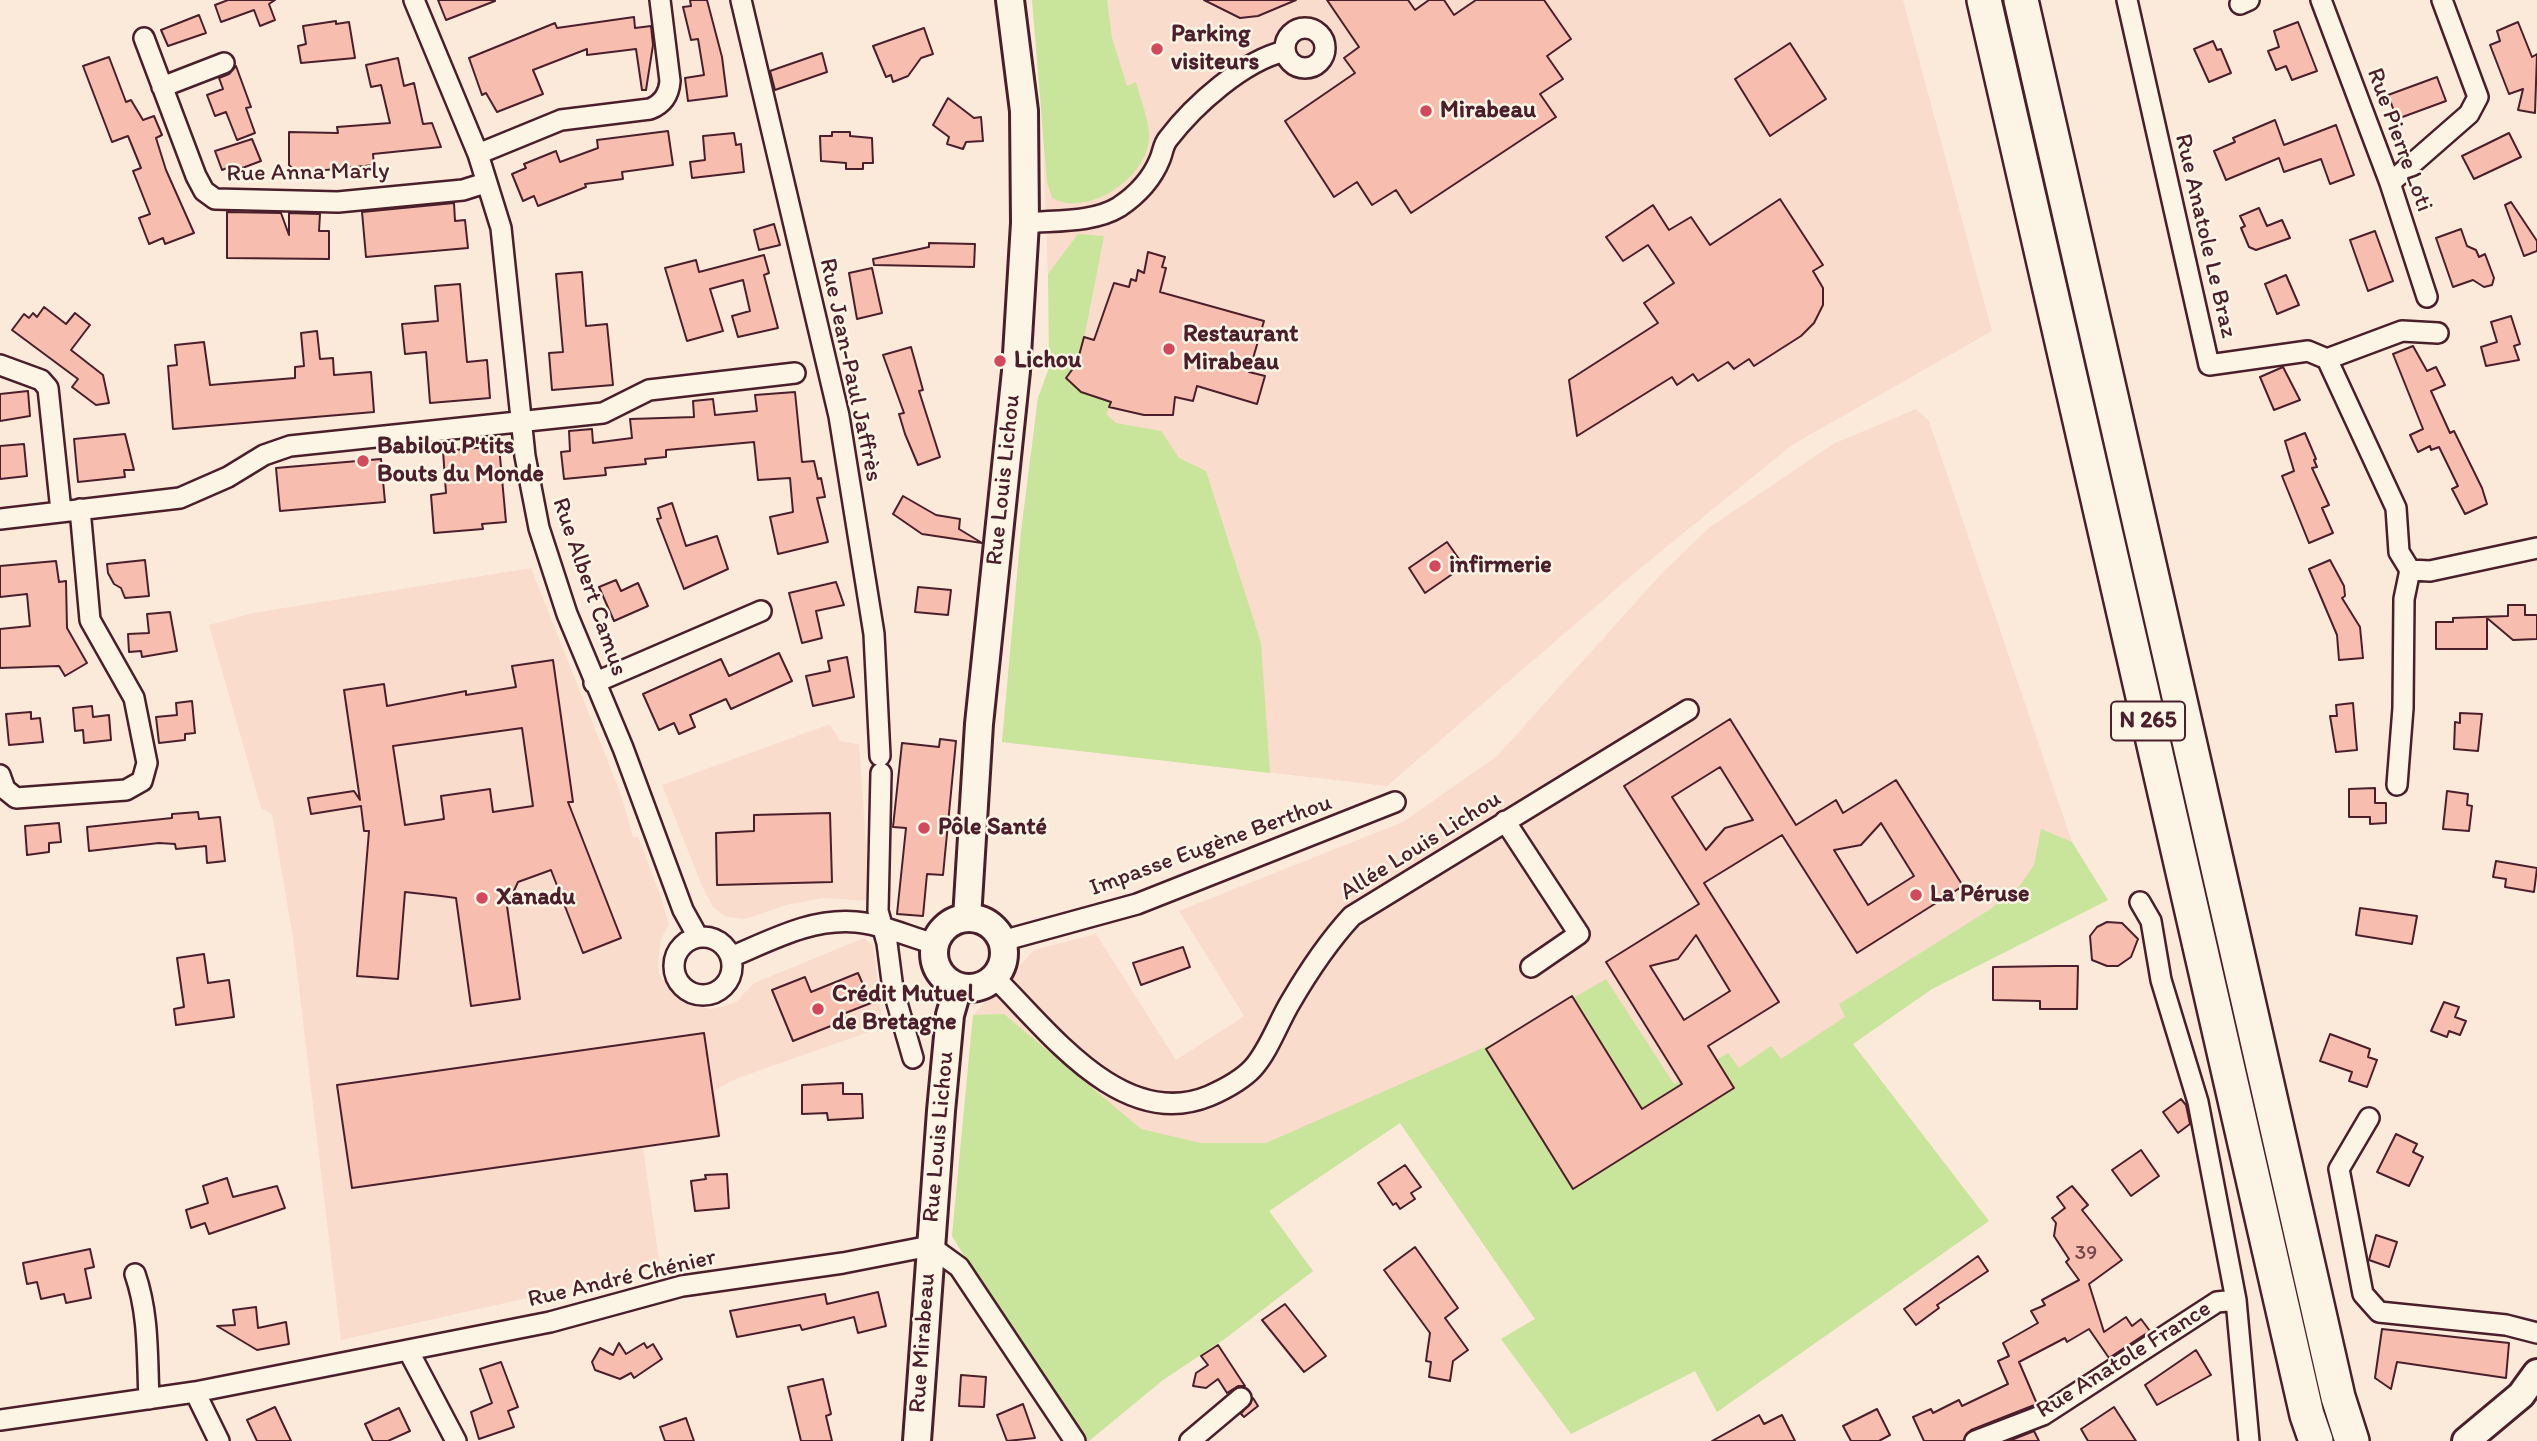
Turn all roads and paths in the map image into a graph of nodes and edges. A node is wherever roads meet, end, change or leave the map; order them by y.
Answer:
1 (414, 0) edge
2 (660, 0) edge
3 (740, 0) edge
4 (1010, 0) edge
5 (1983, 0) edge
6 (2021, 0) edge
7 (2127, 0) edge
8 (2321, 0) edge
9 (2442, 0) edge
10 (144, 38) dead end
11 (1285, 51) dead end
12 (224, 63) dead end
13 (162, 87) junction
14 (478, 154) junction
15 (485, 183) junction
16 (2390, 183) junction
17 (1025, 223) junction
18 (2427, 297) dead end
19 (2438, 333) dead end
20 (2328, 359) junction
21 (0, 365) edge
22 (795, 373) dead end
23 (521, 422) junction
24 (70, 510) junction
25 (0, 519) edge
26 (2537, 548) edge
27 (2410, 570) junction
28 (761, 611) dead end
29 (594, 683) junction
30 (1688, 710) dead end
31 (0, 775) edge
32 (2397, 785) dead end
33 (1395, 802) dead end
34 (1505, 821) junction
35 (2140, 902) dead end
36 (967, 918) junction
37 (883, 929) junction
38 (698, 937) junction
39 (1002, 941) junction
40 (935, 944) junction
41 (731, 957) junction
42 (1531, 967) dead end
43 (995, 978) junction
44 (958, 987) junction
45 (913, 1058) dead end
46 (2369, 1118) dead end
47 (930, 1246) junction
48 (135, 1273) dead end
49 (2235, 1300) junction
50 (2537, 1333) edge
51 (408, 1350) junction
52 (2537, 1373) edge
53 (195, 1392) junction
54 (1241, 1398) dead end
55 (149, 1399) junction
56 (0, 1420) edge
57 (2245, 1438) edge
58 (219, 1441) edge
59 (456, 1441) edge
60 (916, 1441) edge
61 (1075, 1441) edge
62 (1190, 1441) edge
63 (1975, 1441) edge
64 (2316, 1441) edge
65 (2352, 1441) edge
66 (2466, 1441) edge

1 - 14 street, Rue Albert Camus
2 - 14 street
3 - 37 street, Rue Jean-Paul Jaffrès
4 - 17 main road, Rue Louis Lichou
5 - 64 highway, N 265
6 - 65 highway, N 265
7 - 20 street, Rue Anatole Le Braz
8 - 16 street, Rue Pierre Loti
9 - 16 street
10 - 13 street, Rue Anna Marly
11 - 17 street
12 - 13 street
13 - 15 street, Rue Anna Marly
14 - 15 street, Rue Albert Camus
15 - 23 street, Rue Albert Camus
16 - 18 street, Rue Pierre Loti
17 - 36 main road, Rue Louis Lichou
19 - 20 street
20 - 27 street
21 - 24 street
22 - 23 street
23 - 24 street
23 - 29 street, Rue Albert Camus
24 - 25 street
24 - 31 street
26 - 27 street
27 - 32 street
28 - 29 street
29 - 38 street, Rue Albert Camus
30 - 34 street, Allée Louis Lichou
33 - 39 street, Impasse Eugène Berthou
34 - 42 street
34 - 43 street, Allée Louis Lichou
35 - 49 street
36 - 39 main road
36 - 40 main road
37 - 40 street
37 - 41 street
37 - 45 street, Rue Jean-Paul Jaffrès
38 - 41 street
38 - 41 street
39 - 43 main road
40 - 44 main road
43 - 44 main road
44 - 47 main road, Rue Louis Lichou
46 - 50 street
47 - 51 street, Rue André Chénier
47 - 60 main road, Rue Mirabeau
47 - 61 street
48 - 55 street
49 - 57 street
49 - 63 street, Rue Anatole France
51 - 53 street, Rue André Chénier
51 - 59 street
52 - 66 main road
53 - 55 street, Rue André Chénier
53 - 58 street
54 - 62 street
55 - 56 street, Rue André Chénier

